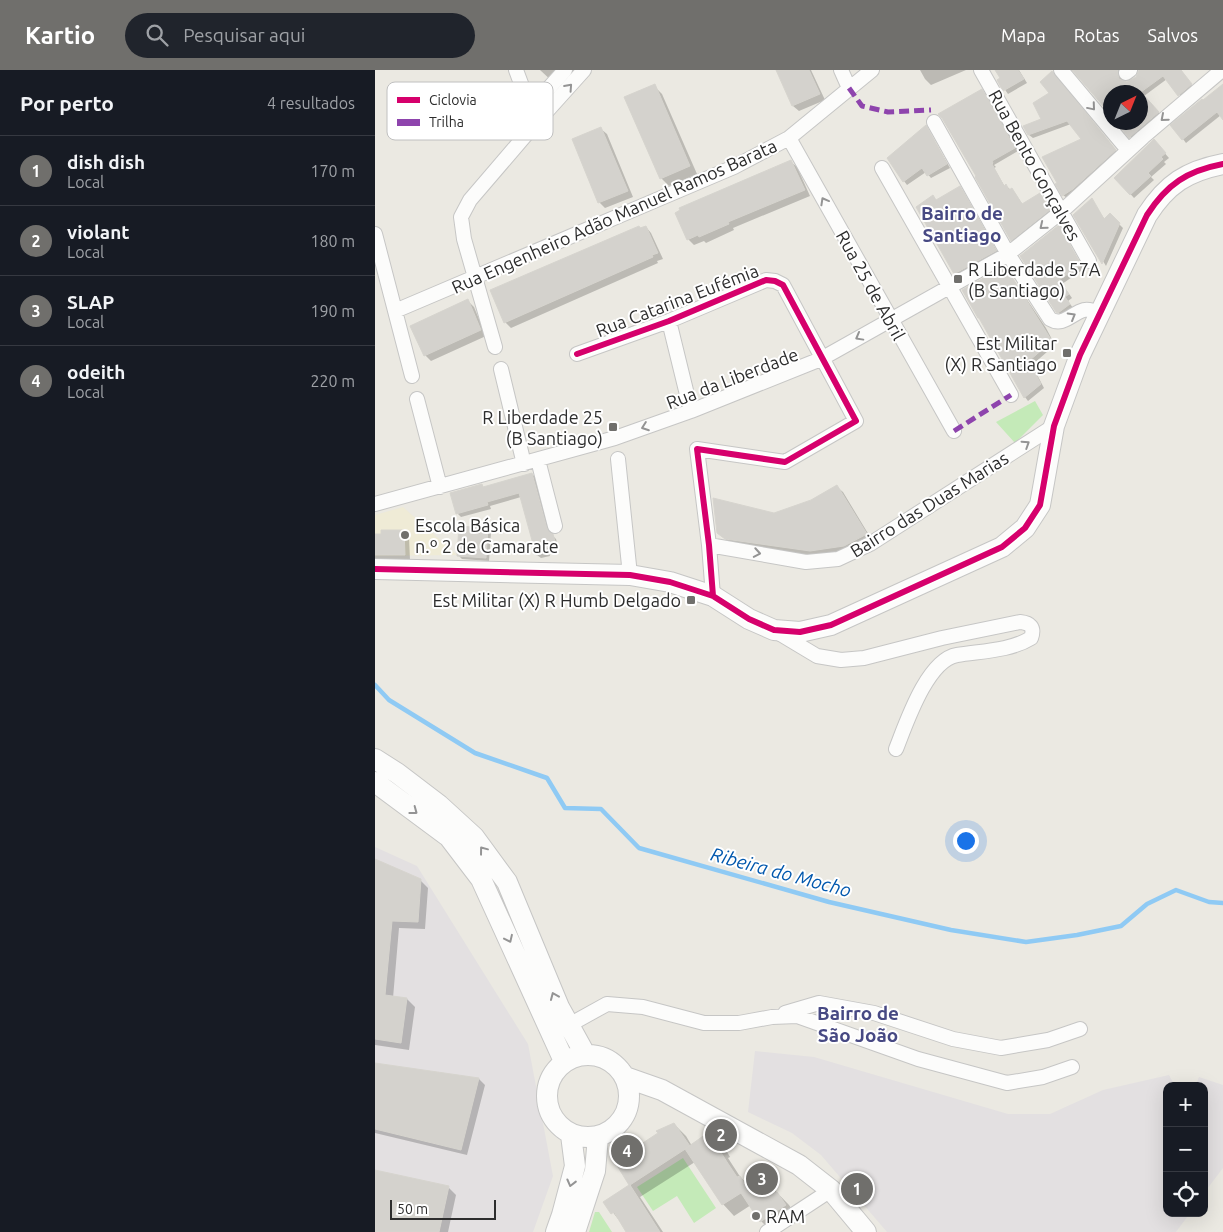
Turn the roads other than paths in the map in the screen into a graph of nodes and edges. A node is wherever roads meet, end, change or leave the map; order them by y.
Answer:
1 (515, 70) edge
2 (565, 70) edge
3 (584, 70) edge
4 (841, 70) edge
5 (872, 70) edge
6 (981, 70) edge
7 (1061, 70) edge
8 (1222, 70) edge
9 (520, 82) edge
10 (553, 83) edge
11 (849, 88) junction
12 (553, 104) edge
13 (934, 122) dead end
14 (789, 138) junction
15 (521, 140) edge
16 (1128, 150) junction
17 (1223, 164) edge
18 (882, 168) dead end
19 (1061, 212) junction
20 (375, 234) edge
21 (1008, 254) junction
22 (1089, 261) dead end
23 (475, 277) junction
24 (949, 287) junction
25 (395, 311) junction
26 (1100, 313) junction
27 (890, 320) junction
28 (669, 321) junction
29 (495, 347) dead end
30 (577, 354) dead end
31 (821, 359) junction
32 (501, 368) dead end
33 (413, 376) dead end
34 (1011, 394) dead end
35 (417, 399) dead end
36 (691, 411) junction
37 (1054, 426) junction
38 (954, 431) dead end
39 (618, 459) dead end
40 (539, 460) junction
41 (524, 464) junction
42 (440, 487) junction
43 (375, 504) edge
44 (555, 526) dead end
45 (709, 545) junction
46 (375, 569) edge
47 (630, 575) junction
48 (713, 596) junction
49 (774, 630) junction
50 (896, 748) dead end
51 (375, 760) edge
52 (375, 782) edge
53 (772, 1017) junction
54 (569, 1025) junction
55 (1080, 1029) dead end
56 (585, 1054) junction
57 (564, 1061) junction
58 (1073, 1067) dead end
59 (625, 1077) junction
60 (662, 1090) junction
61 (625, 1114) junction
62 (571, 1134) junction
63 (598, 1137) junction
64 (831, 1190) junction
65 (556, 1232) edge
66 (575, 1232) edge
67 (767, 1232) edge
68 (866, 1232) edge

1 - 9 street
2 - 10 street
12 -> 3 street
4 - 11 street
5 - 11 street, Rua Engenheiro Adão Manuel Ramos Barata
6 - 19 street, Rua Bento Gonçalves
7 -> 16 street
8 -> 16 street, Rua da Liberdade
11 - 14 street, Rua Engenheiro Adão Manuel Ramos Barata
13 - 21 street
14 - 23 street, Rua Engenheiro Adão Manuel Ramos Barata
27 -> 14 street, Rua 25 de Abril
15 - 23 street
16 - 19 street, Rua da Liberdade
17 - 26 street
18 - 24 street
19 -> 21 street, Rua da Liberdade
19 - 22 street, Rua Bento Gonçalves
20 - 25 street
21 - 24 street, Rua da Liberdade
21 -> 26 street
23 - 25 street, Rua Engenheiro Adão Manuel Ramos Barata
23 - 29 street
24 - 27 street, Rua da Liberdade
24 - 34 street
25 - 33 street
26 - 37 street
27 -> 31 street, Rua da Liberdade
27 - 38 street, Rua 25 de Abril
28 - 30 street, Rua Catarina Eufémia
28 - 31 street, Rua Catarina Eufémia
28 - 36 street, Rua Catarina Eufémia
31 - 36 street, Rua da Liberdade
31 - 45 street, Rua Catarina Eufémia
32 - 41 street
35 - 42 street
36 -> 40 street, Rua da Liberdade
45 -> 37 street, Bairro das Duas Marias
37 - 49 street
39 - 47 street
40 - 41 street, Rua da Liberdade
40 - 44 street
41 - 42 street, Rua da Liberdade
42 - 43 street, Rua da Liberdade
45 - 48 street
46 - 47 street
47 - 48 street
48 - 49 street
49 - 50 street
54 -> 51 street
52 -> 57 street
53 - 54 street
53 - 55 street
53 - 58 street
54 - 56 street
56 - 57 street
56 - 59 street
57 - 62 street
59 - 60 street
59 - 61 street
60 - 61 street
60 - 64 street
61 - 63 street
62 - 63 street
62 -> 65 street
63 - 66 street
64 - 67 street
64 - 68 street

